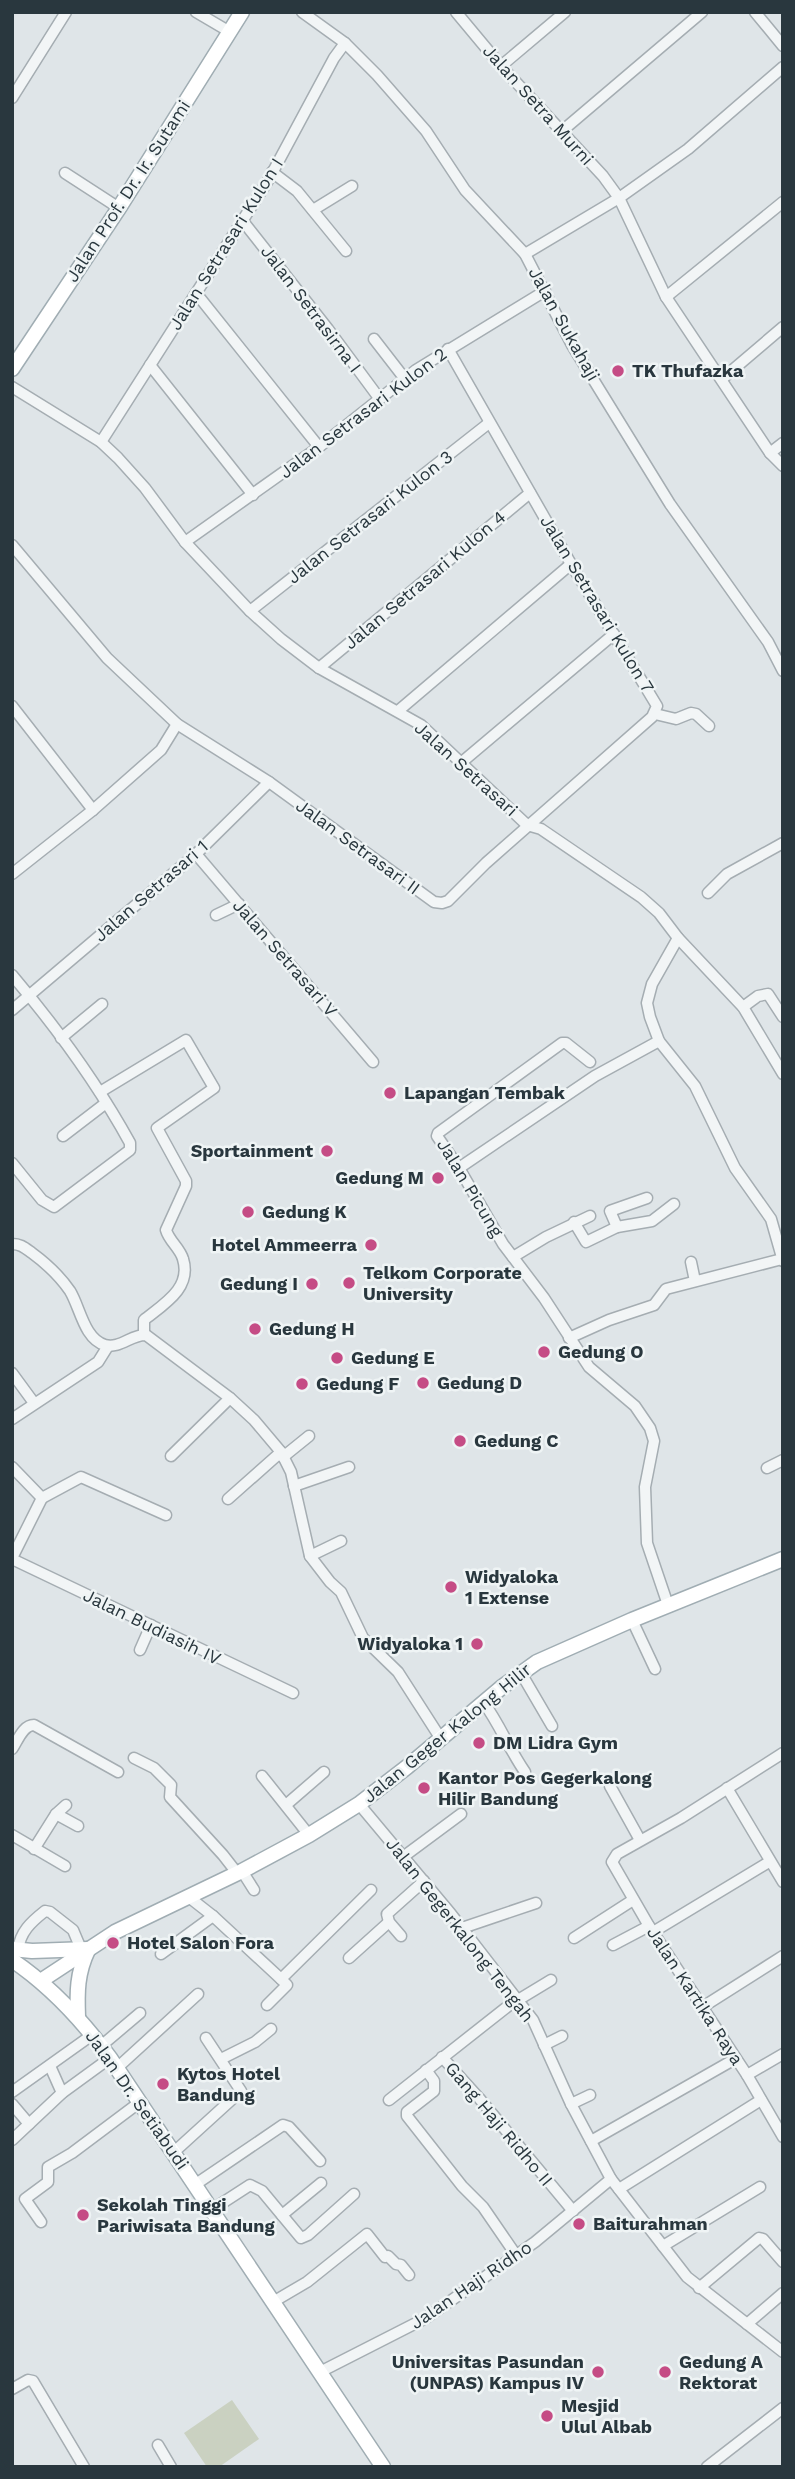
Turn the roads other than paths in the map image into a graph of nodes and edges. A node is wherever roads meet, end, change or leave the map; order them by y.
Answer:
1 (66, 12) edge
2 (196, 12) edge
3 (242, 12) edge
4 (302, 12) edge
5 (456, 12) edge
6 (565, 12) edge
7 (702, 12) edge
8 (755, 12) edge
9 (230, 32) junction
10 (345, 43) junction
11 (783, 46) edge
12 (501, 66) junction
13 (783, 67) edge
14 (12, 98) edge
15 (562, 131) junction
16 (272, 172) junction
17 (65, 173) dead end
18 (352, 186) dead end
19 (620, 198) junction
20 (783, 202) edge
21 (119, 208) junction
22 (313, 210) junction
23 (242, 220) junction
24 (346, 251) dead end
25 (525, 254) junction
26 (545, 291) junction
27 (196, 293) junction
28 (666, 297) junction
29 (783, 327) edge
30 (374, 339) dead end
31 (448, 349) junction
32 (150, 365) junction
33 (12, 369) edge
34 (405, 379) junction
35 (722, 379) junction
36 (12, 387) edge
37 (379, 398) junction
38 (489, 423) junction
39 (101, 442) junction
40 (783, 443) edge
41 (319, 447) junction
42 (771, 453) junction
43 (783, 466) edge
44 (530, 493) junction
45 (253, 495) junction
46 (186, 542) junction
47 (12, 545) edge
48 (571, 564) junction
49 (250, 611) junction
50 (614, 634) junction
51 (319, 668) junction
52 (783, 671) edge
53 (12, 706) edge
54 (398, 711) junction
55 (655, 714) junction
56 (177, 724) junction
57 (709, 726) dead end
58 (461, 762) junction
59 (269, 782) junction
60 (93, 810) junction
61 (527, 825) junction
62 (783, 843) edge
63 (196, 854) junction
64 (12, 874) edge
65 (708, 893) dead end
66 (240, 904) junction
67 (216, 915) dead end
68 (678, 938) junction
69 (12, 975) edge
70 (30, 997) junction
71 (102, 1003) dead end
72 (743, 1007) junction
73 (12, 1010) edge
74 (783, 1017) edge
75 (61, 1038) junction
76 (659, 1041) junction
77 (373, 1062) dead end
78 (590, 1062) dead end
79 (783, 1074) edge
80 (100, 1092) junction
81 (106, 1103) junction
82 (63, 1136) dead end
83 (12, 1163) edge
84 (459, 1168) junction
85 (647, 1198) dead end
86 (674, 1204) dead end
87 (590, 1216) dead end
88 (574, 1222) junction
89 (617, 1227) junction
90 (12, 1244) edge
91 (513, 1257) junction
92 (782, 1260) edge
93 (691, 1262) dead end
94 (695, 1281) junction
95 (144, 1334) junction
96 (569, 1338) junction
97 (108, 1346) junction
98 (12, 1373) edge
99 (230, 1398) junction
100 (34, 1403) junction
101 (12, 1419) edge
102 (309, 1436) dead end
103 (282, 1455) junction
104 (170, 1456) dead end
105 (783, 1460) edge
106 (12, 1467) edge
107 (349, 1467) dead end
108 (767, 1468) dead end
109 (294, 1486) junction
110 (42, 1498) junction
111 (228, 1499) dead end
112 (166, 1515) dead end
113 (341, 1541) dead end
114 (310, 1556) junction
115 (12, 1558) edge
116 (783, 1559) edge
117 (668, 1605) junction
118 (632, 1620) junction
119 (151, 1625) junction
120 (140, 1650) dead end
121 (654, 1670) dead end
122 (521, 1673) junction
123 (293, 1693) dead end
124 (484, 1703) junction
125 (552, 1726) dead end
126 (441, 1739) junction
127 (12, 1749) edge
128 (783, 1754) edge
129 (134, 1758) dead end
130 (118, 1772) dead end
131 (324, 1772) dead end
132 (525, 1772) dead end
133 (262, 1776) dead end
134 (610, 1786) dead end
135 (727, 1788) junction
136 (287, 1804) junction
137 (359, 1804) junction
138 (66, 1805) dead end
139 (56, 1814) junction
140 (461, 1814) dead end
141 (78, 1826) dead end
142 (12, 1835) edge
143 (309, 1835) junction
144 (640, 1840) junction
145 (34, 1849) junction
146 (403, 1857) junction
147 (769, 1862) junction
148 (65, 1866) dead end
149 (239, 1872) junction
150 (424, 1881) junction
151 (783, 1882) edge
152 (254, 1890) dead end
153 (371, 1890) dead end
154 (190, 1898) junction
155 (633, 1899) junction
156 (536, 1903) dead end
157 (214, 1916) junction
158 (389, 1922) junction
159 (462, 1928) junction
160 (651, 1929) junction
161 (401, 1936) dead end
162 (574, 1938) dead end
163 (613, 1945) dead end
164 (85, 1949) junction
165 (14, 1953) edge
166 (161, 1954) dead end
167 (783, 1956) edge
168 (349, 1958) dead end
169 (281, 1979) junction
170 (42, 1980) junction
171 (551, 1980) dead end
172 (198, 1994) dead end
173 (517, 2000) junction
174 (267, 2004) dead end
175 (701, 2008) junction
176 (140, 2013) dead end
177 (78, 2017) junction
178 (271, 2029) dead end
179 (562, 2036) dead end
180 (206, 2038) dead end
181 (97, 2040) junction
182 (544, 2045) junction
183 (783, 2054) edge
184 (442, 2057) junction
185 (221, 2059) junction
186 (736, 2059) junction
187 (113, 2063) junction
188 (50, 2066) junction
189 (426, 2070) junction
190 (747, 2076) junction
191 (12, 2092) edge
192 (62, 2093) junction
193 (590, 2095) dead end
194 (389, 2099) dead end
195 (761, 2100) junction
196 (140, 2102) junction
197 (12, 2104) edge
198 (571, 2104) junction
199 (29, 2124) junction
200 (783, 2137) edge
201 (12, 2140) edge
202 (591, 2141) junction
203 (174, 2152) junction
204 (320, 2161) dead end
205 (611, 2179) junction
206 (321, 2183) dead end
207 (196, 2184) junction
208 (760, 2187) dead end
209 (619, 2189) junction
210 (354, 2194) dead end
211 (213, 2209) junction
212 (573, 2211) junction
213 (282, 2215) junction
214 (41, 2222) dead end
215 (663, 2246) junction
216 (516, 2255) junction
217 (783, 2262) edge
218 (409, 2275) dead end
219 (699, 2288) junction
220 (783, 2292) edge
221 (273, 2302) junction
222 (747, 2324) junction
223 (783, 2352) edge
224 (320, 2372) junction
225 (12, 2389) edge
226 (783, 2408) edge
227 (158, 2445) dead end
228 (84, 2467) edge
229 (171, 2467) edge
230 (383, 2467) edge
231 (707, 2467) edge

1 - 14 street
2 - 9 street
3 - 9 main road, Jalan Prof. Dr. Ir. Sutami
4 - 10 street, Jalan Sukahaji
5 - 12 street, Jalan Setra Murni
6 - 12 street
7 - 15 street
8 - 11 street
9 - 21 main road, Jalan Prof. Dr. Ir. Sutami
10 - 16 street, Jalan Setrasari Kulon I
10 - 25 street, Jalan Sukahaji
12 - 15 street, Jalan Setra Murni
13 - 19 street
15 - 19 street, Jalan Setra Murni
16 - 22 street
16 - 23 street, Jalan Setrasari Kulon I
17 - 21 street
18 - 22 street
19 - 25 street
19 - 28 street, Jalan Setra Murni
20 - 28 street
21 - 33 main road, Jalan Prof. Dr. Ir. Sutami
22 - 24 street
23 - 27 street, Jalan Setrasari Kulon I
23 - 37 street, Jalan Setrasirna I
25 - 26 street, Jalan Sukahaji
26 - 31 street, Jalan Setrasari Kulon 2
26 - 52 street, Jalan Sukahaji
27 - 32 street, Jalan Setrasari Kulon I
27 - 41 street
28 - 35 street, Jalan Setra Murni
29 - 35 street
30 - 34 street
31 - 34 street, Jalan Setrasari Kulon 2
31 - 38 street, Jalan Setrasari Kulon 7
32 - 39 street, Jalan Setrasari Kulon I
32 - 45 street
34 - 37 street, Jalan Setrasari Kulon 2
35 - 42 street, Jalan Setra Murni
36 - 39 street, Jalan Setrasari
37 - 41 street, Jalan Setrasari Kulon 2
38 - 44 street, Jalan Setrasari Kulon 7
38 - 49 street, Jalan Setrasari Kulon 3
39 - 46 street, Jalan Setrasari
40 - 42 street
41 - 45 street, Jalan Setrasari Kulon 2
42 - 43 street, Jalan Setra Murni
44 - 48 street, Jalan Setrasari Kulon 7
44 - 51 street, Jalan Setrasari Kulon 4
45 - 46 street, Jalan Setrasari Kulon 2
46 - 49 street, Jalan Setrasari
47 - 56 street, Jalan Setrasari II
48 - 50 street, Jalan Setrasari Kulon 7
48 - 54 street
49 - 51 street, Jalan Setrasari
50 - 55 street, Jalan Setrasari Kulon 7
50 - 58 street
51 - 54 street, Jalan Setrasari
53 - 60 street
54 - 58 street, Jalan Setrasari
55 - 57 street
55 - 61 street, Jalan Setrasari Kulon 7
56 - 59 street, Jalan Setrasari II
56 - 60 street
58 - 61 street, Jalan Setrasari
59 - 61 street, Jalan Setrasari II
59 - 63 street, Jalan Setrasari 1
60 - 64 street
61 - 68 street, Jalan Setrasari
62 - 65 street
63 - 66 street, Jalan Setrasari V
63 - 70 street, Jalan Setrasari 1
66 - 67 street
66 - 77 street, Jalan Setrasari V
68 - 72 street, Jalan Setrasari
68 - 76 street
69 - 70 street
70 - 73 street, Jalan Setrasari 1
70 - 75 street
71 - 75 street
72 - 74 street
72 - 79 street, Jalan Setrasari
75 - 80 street
76 - 84 street
76 - 92 street
78 - 84 street, Jalan Picung
80 - 81 street
80 - 95 street
81 - 82 street
81 - 83 street
84 - 91 street, Jalan Picung
85 - 89 street
86 - 89 street
87 - 88 street
88 - 89 street
88 - 91 street
90 - 97 street
91 - 96 street, Jalan Picung
92 - 94 street
93 - 94 street
94 - 96 street
95 - 97 street
95 - 99 street
96 - 117 street, Jalan Picung
97 - 100 street
98 - 100 street
99 - 103 street
99 - 104 street
100 - 101 street
102 - 103 street
103 - 109 street
103 - 111 street
105 - 108 street
106 - 110 street
107 - 109 street
109 - 114 street
110 - 112 street
110 - 115 street, Jalan Budiasih IV
113 - 114 street
114 - 126 street
115 - 119 street, Jalan Budiasih IV
116 - 117 main road, Jalan Geger Kalong Hilir
117 - 118 main road, Jalan Geger Kalong Hilir
118 - 121 street
118 - 122 main road, Jalan Geger Kalong Hilir
119 - 120 street
119 - 123 street, Jalan Budiasih IV
122 - 124 main road, Jalan Geger Kalong Hilir
122 - 125 street
124 - 126 main road, Jalan Geger Kalong Hilir
124 - 132 street
126 - 137 main road, Jalan Geger Kalong Hilir
127 - 130 street
128 - 135 street
129 - 149 street
131 - 136 street
133 - 136 street
134 - 144 street
135 - 144 street
135 - 147 street
136 - 143 street
137 - 143 main road, Jalan Geger Kalong Hilir
137 - 146 street, Jalan Gegerkalong Tengah
138 - 139 street
139 - 141 street
139 - 145 street
140 - 146 street
142 - 145 street
143 - 149 main road, Jalan Geger Kalong Hilir
144 - 155 street, Jalan Kartika Raya
145 - 148 street
146 - 150 street, Jalan Gegerkalong Tengah
147 - 151 street
147 - 160 street
149 - 152 street
149 - 154 main road, Jalan Geger Kalong Hilir
150 - 158 street
150 - 159 street, Jalan Gegerkalong Tengah
153 - 169 street
154 - 157 street
154 - 164 main road, Jalan Geger Kalong Hilir
155 - 160 street, Jalan Kartika Raya
155 - 162 street
156 - 159 street
157 - 166 street
157 - 169 street
158 - 161 street
158 - 168 street
159 - 173 street, Jalan Gegerkalong Tengah
160 - 163 street
160 - 175 street, Jalan Kartika Raya
164 - 165 main road
164 - 165 street
164 - 170 main road, Jalan Geger Kalong Hilir
164 - 177 main road
165 - 170 main road, Jalan Dr. Setiabudi
167 - 175 street
169 - 174 street
170 - 177 main road, Jalan Dr. Setiabudi
171 - 173 street
172 - 187 street
173 - 182 street, Jalan Gegerkalong Tengah
173 - 184 street
175 - 186 street, Jalan Kartika Raya
176 - 181 street
177 - 181 main road, Jalan Dr. Setiabudi
178 - 185 street
179 - 182 street
180 - 185 street
181 - 187 main road, Jalan Dr. Setiabudi
181 - 188 street
182 - 198 street, Jalan Gegerkalong Tengah
183 - 190 street
184 - 189 street, Gang Haji Ridho II
184 - 212 street, Gang Haji Ridho II
185 - 203 street
186 - 190 street, Jalan Kartika Raya
186 - 202 street
187 - 192 street
187 - 196 main road, Jalan Dr. Setiabudi
188 - 191 street
188 - 192 street
189 - 194 street, Gang Haji Ridho II
189 - 216 street
190 - 195 street, Jalan Kartika Raya
192 - 199 street
193 - 198 street
195 - 200 street, Jalan Kartika Raya
195 - 209 street
196 - 203 main road, Jalan Dr. Setiabudi
196 - 214 street
197 - 199 street
198 - 202 street, Jalan Gegerkalong Tengah
199 - 201 street
202 - 205 street, Jalan Gegerkalong Tengah
203 - 207 main road, Jalan Dr. Setiabudi
204 - 207 street
205 - 209 street, Jalan Gegerkalong Tengah
205 - 212 street, Jalan Haji Ridho
206 - 213 street
207 - 211 main road, Jalan Dr. Setiabudi
208 - 215 street
209 - 215 street, Jalan Gegerkalong Tengah
210 - 213 street
211 - 213 street
211 - 221 main road, Jalan Dr. Setiabudi
212 - 216 street, Jalan Haji Ridho
215 - 219 street, Jalan Gegerkalong Tengah
216 - 224 street, Jalan Haji Ridho
217 - 219 street
218 - 221 street
219 - 222 street, Jalan Gegerkalong Tengah
220 - 222 street
221 - 224 main road, Jalan Dr. Setiabudi
222 - 223 street, Jalan Gegerkalong Tengah
224 - 230 main road, Jalan Dr. Setiabudi
225 - 228 street
226 - 231 street
227 - 229 street

